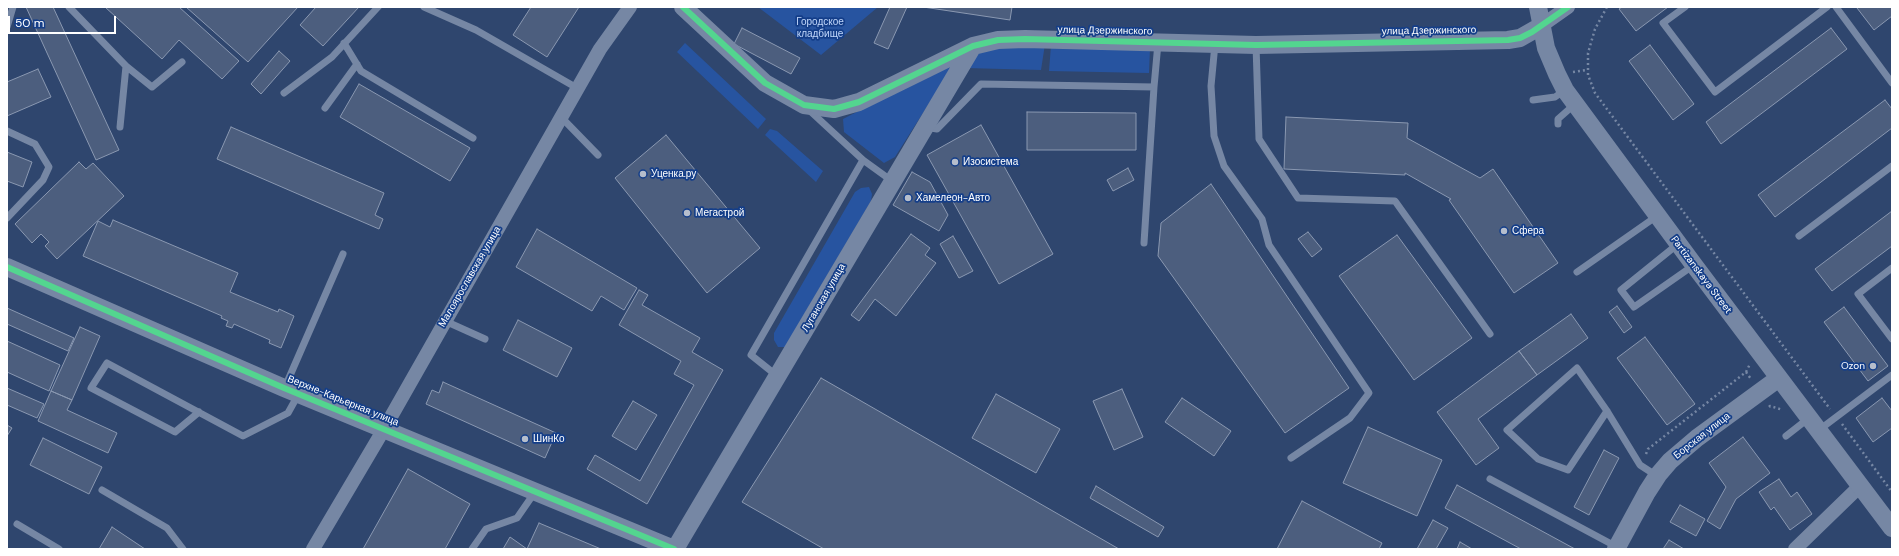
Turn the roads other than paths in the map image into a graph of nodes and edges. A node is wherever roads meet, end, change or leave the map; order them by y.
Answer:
1 (13, 7) edge
2 (69, 7) edge
3 (378, 7) edge
4 (424, 7) edge
5 (630, 7) edge
6 (683, 7) edge
7 (1538, 7) edge
8 (1568, 7) edge
9 (1685, 7) edge
10 (1827, 7) edge
11 (1836, 7) edge
12 (1541, 26) junction
13 (7, 27) edge
14 (1158, 42) junction
15 (344, 43) junction
16 (1215, 44) junction
17 (1256, 45) junction
18 (973, 46) junction
19 (182, 62) dead end
20 (357, 64) junction
21 (126, 66) junction
22 (1892, 83) edge
23 (1154, 87) junction
24 (577, 88) junction
25 (284, 94) dead end
26 (1570, 97) junction
27 (1534, 100) dead end
28 (804, 106) junction
29 (325, 108) dead end
30 (561, 117) junction
31 (1558, 124) dead end
32 (120, 127) dead end
33 (925, 127) junction
34 (7, 130) edge
35 (473, 138) dead end
36 (598, 155) dead end
37 (863, 160) junction
38 (1892, 166) edge
39 (892, 182) junction
40 (1657, 216) junction
41 (7, 218) edge
42 (1799, 236) dead end
43 (1144, 243) dead end
44 (1678, 244) junction
45 (343, 254) dead end
46 (1694, 265) junction
47 (7, 266) edge
48 (1892, 268) edge
49 (1577, 272) dead end
50 (445, 321) junction
51 (1490, 334) dead end
52 (484, 339) dead end
53 (1892, 339) edge
54 (1892, 374) edge
55 (778, 377) junction
56 (1779, 378) junction
57 (291, 391) junction
58 (1607, 411) junction
59 (199, 412) junction
60 (1808, 425) junction
61 (384, 429) junction
62 (1786, 436) dead end
63 (1291, 458) dead end
64 (1657, 476) junction
65 (1490, 479) dead end
66 (1860, 486) junction
67 (102, 490) dead end
68 (535, 492) junction
69 (17, 524) dead end
70 (1892, 528) edge
71 (1617, 548) edge
72 (59, 549) edge
73 (183, 549) edge
74 (313, 549) edge
75 (472, 549) edge
76 (674, 549) edge
77 (1796, 549) edge

1 - 13 lane
2 - 21 lane
3 - 15 lane
4 - 24 lane
5 - 24 street, Малоярославская улица
6 - 28 street, улица Дзержинского
7 - 12 street, Partizanskaya Street
8 - 12 street, улица Дзержинского
9 - 10 lane
11 - 22 lane
12 - 17 street, улица Дзержинского
12 - 26 street, Partizanskaya Street
14 - 16 street, улица Дзержинского
14 - 18 street, улица Дзержинского
14 - 23 lane
15 - 20 lane
15 - 25 lane
16 - 17 street, улица Дзержинского
16 - 63 lane
17 - 51 lane
18 - 28 street, улица Дзержинского
18 - 33 street, Луганская улица
19 - 21 lane
20 - 29 lane
20 - 35 lane
21 - 32 lane
23 - 33 lane
23 - 43 lane
24 - 30 street, Малоярославская улица
26 - 27 lane
26 - 31 lane
26 - 40 street, Partizanskaya Street
28 - 37 lane
30 - 36 lane
30 - 50 street, Малоярославская улица
33 - 39 street, Луганская улица
34 - 41 lane
37 - 39 lane
37 - 55 lane
38 - 42 lane
39 - 55 street, Луганская улица
40 - 44 street, Partizanskaya Street
40 - 49 lane
44 - 46 street, Partizanskaya Street
44 - 46 lane
45 - 57 lane
46 - 56 street, Partizanskaya Street
47 - 57 street, Верхне-Карьерная улица
48 - 53 lane
50 - 52 lane
50 - 61 street, Малоярославская улица
54 - 60 lane
55 - 76 street, Луганская улица
56 - 60 street, Partizanskaya Street
56 - 64 street, Борская улица
57 - 59 lane
57 - 61 street, Верхне-Карьерная улица
58 - 58 lane
58 - 64 lane
59 - 59 lane
60 - 62 lane
60 - 66 street, Partizanskaya Street
61 - 68 street, Верхне-Карьерная улица
61 - 74 street, Малоярославская улица
64 - 71 street, Борская улица
65 - 71 lane
66 - 70 street, Partizanskaya Street
66 - 77 street
67 - 73 lane
68 - 75 lane
68 - 76 street, Верхне-Карьерная улица
69 - 72 lane

